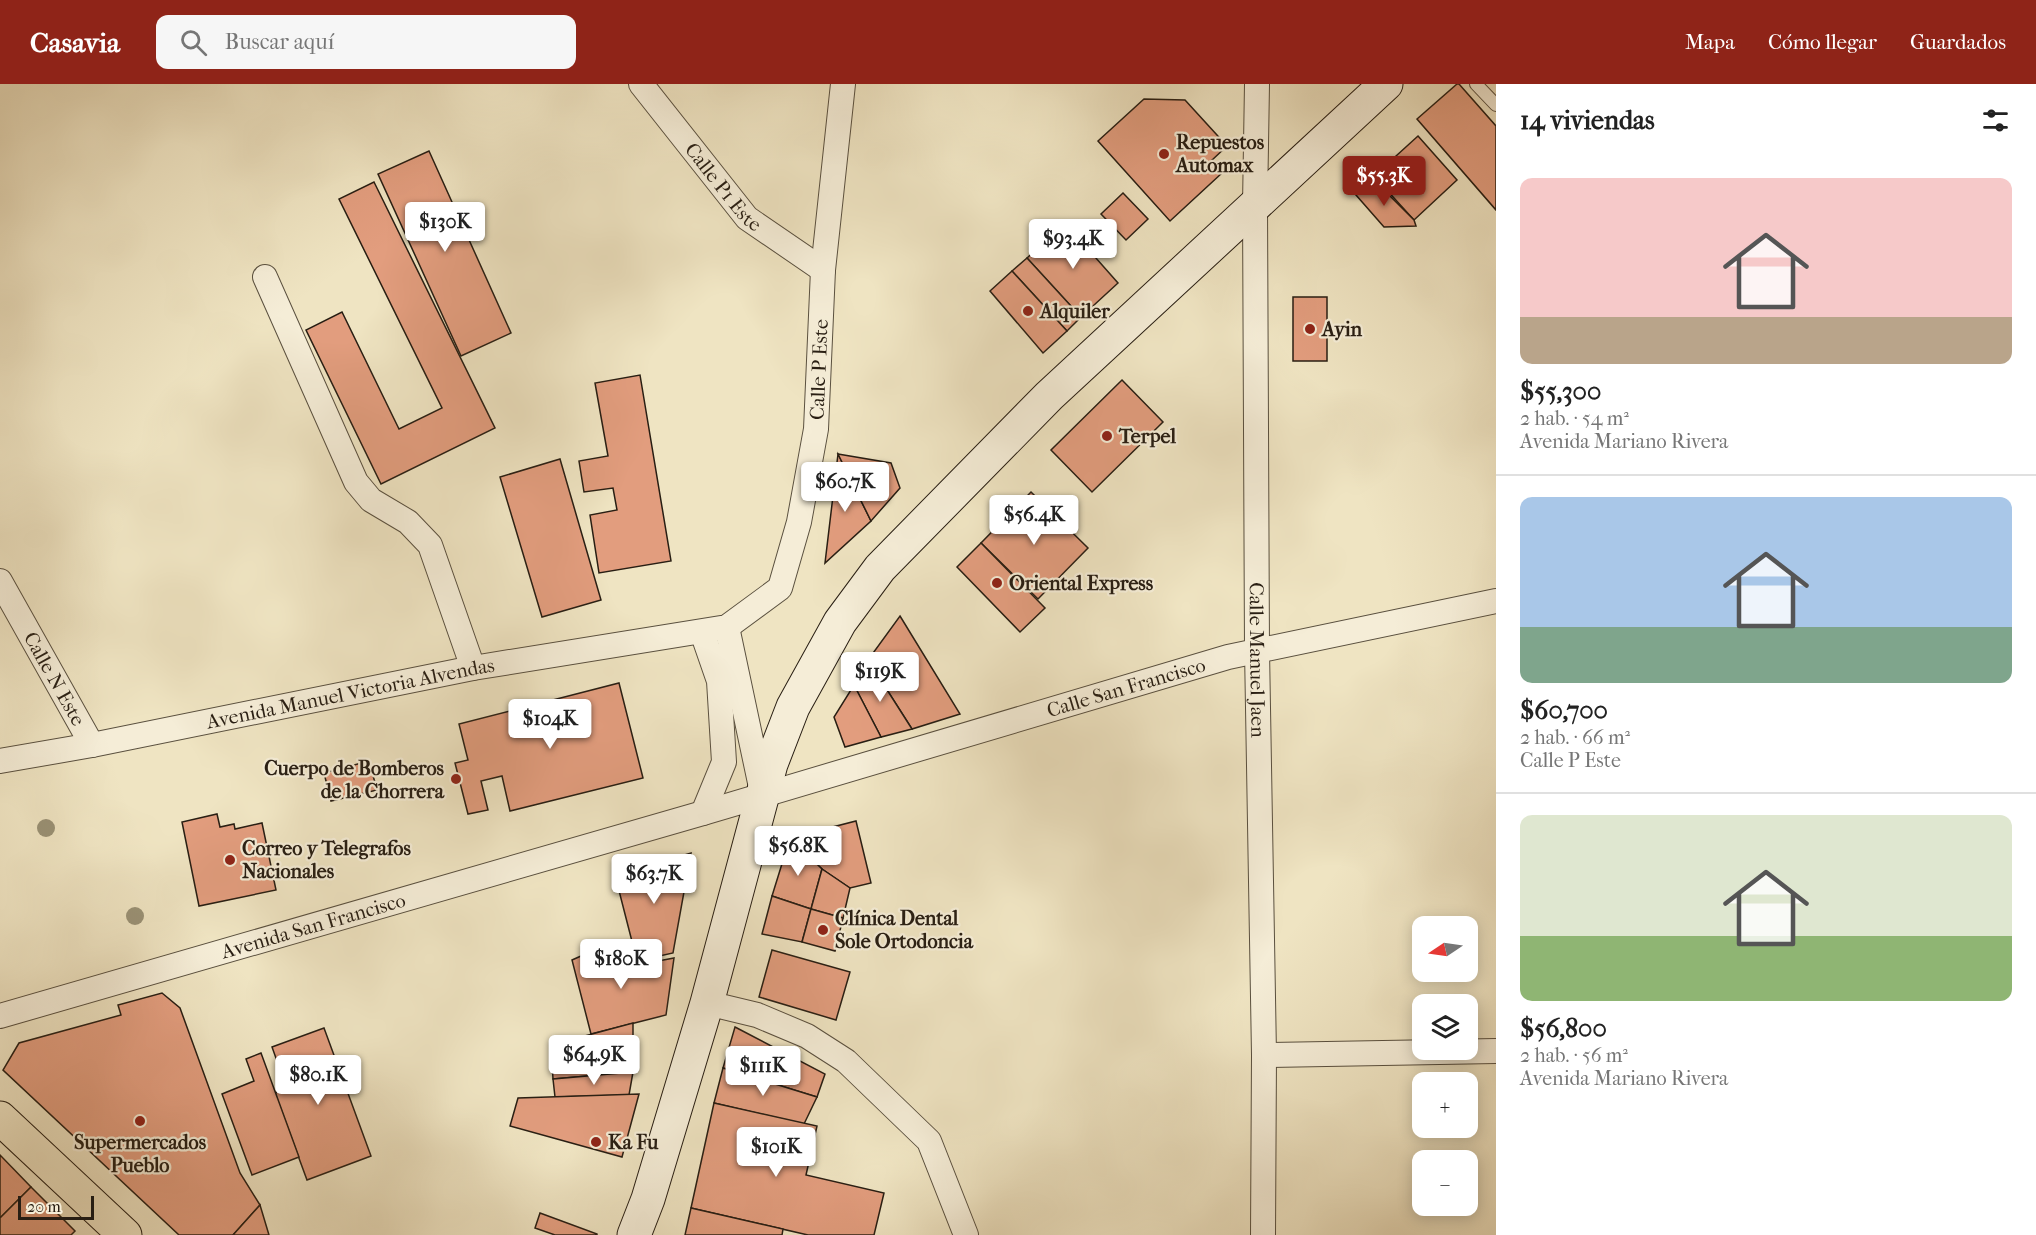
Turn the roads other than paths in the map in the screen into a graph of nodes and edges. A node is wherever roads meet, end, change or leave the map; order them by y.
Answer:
1 (641, 84) edge
2 (843, 84) edge
3 (1257, 84) edge
4 (1386, 84) edge
5 (1476, 84) edge
6 (1496, 105) edge
7 (1255, 205) junction
8 (823, 270) junction
9 (265, 277) dead end
10 (0, 582) edge
11 (1496, 601) edge
12 (727, 627) junction
13 (702, 632) junction
14 (1257, 650) junction
15 (473, 668) junction
16 (92, 745) junction
17 (0, 761) edge
18 (762, 794) junction
19 (703, 813) junction
20 (707, 1003) junction
21 (0, 1016) edge
22 (1496, 1051) edge
23 (1264, 1055) junction
24 (2, 1125) edge
25 (125, 1235) edge
26 (634, 1235) edge
27 (966, 1235) edge
28 (1263, 1235) edge

1 - 8 street, Calle P1 Este
2 - 8 street, Calle P Este
3 - 7 street, Calle Manuel Jaen
4 - 7 street
5 - 6 lane
7 - 14 street, Calle Manuel Jaen
7 - 18 street
8 - 12 street, Calle P Este
9 - 15 street
10 - 16 street, Calle N Este
11 - 14 street, Calle San Francisco
12 - 13 street, Calle P Este
12 - 18 street
13 - 15 street, Avenida Manuel Victoria Alvendas
13 - 19 street
14 - 18 street, Calle San Francisco
14 - 23 street, Calle Manuel Jaen
15 - 16 street, Avenida Manuel Victoria Alvendas
16 - 17 street, Avenida Manuel Victoria Alvendas
18 - 19 street, Avenida San Francisco
18 - 20 street
19 - 21 street, Avenida San Francisco
20 - 26 street
20 - 27 street
22 - 23 street
23 - 28 street, Calle Manuel Jaen
24 - 25 highway

